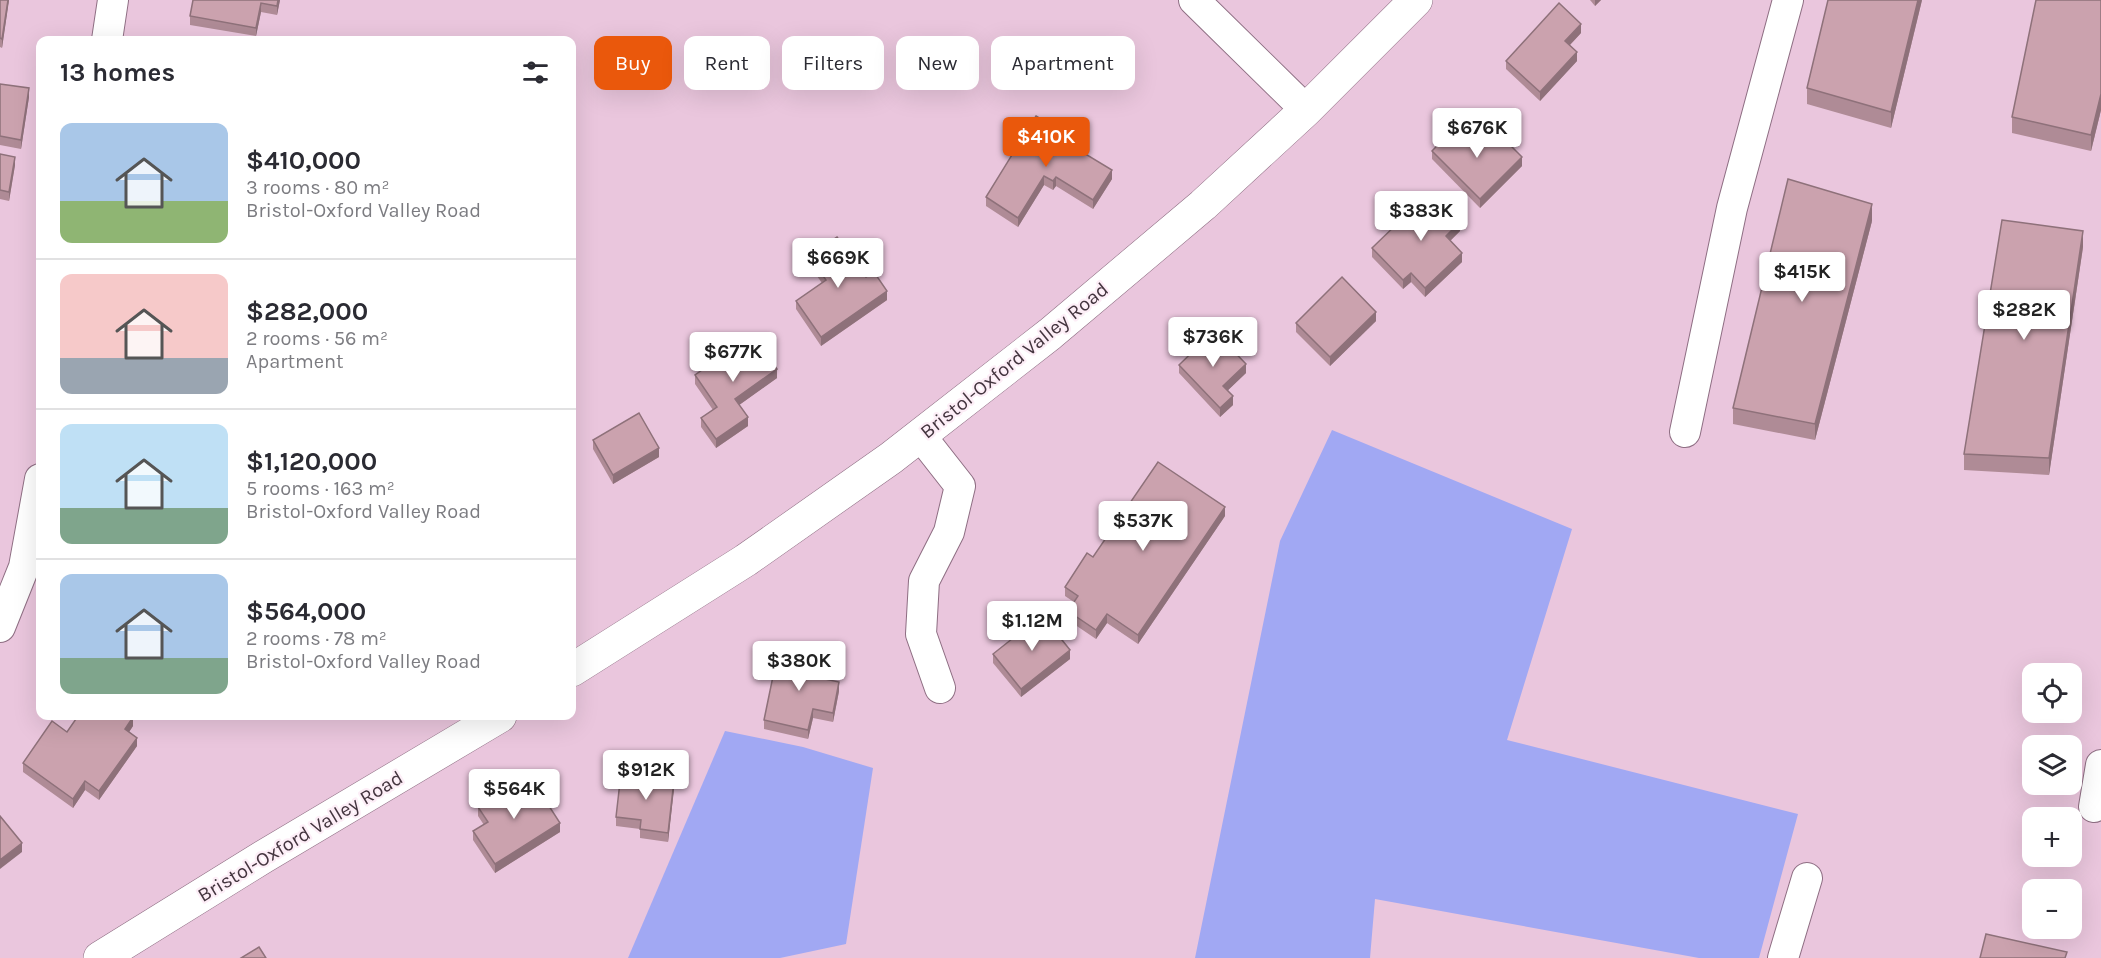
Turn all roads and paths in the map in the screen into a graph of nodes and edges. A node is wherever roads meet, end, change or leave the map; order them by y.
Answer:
1 (113, 0) edge
2 (1194, 0) edge
3 (1416, 0) edge
4 (1788, 0) edge
5 (108, 36) edge
6 (1306, 110) junction
7 (1685, 432) dead end
8 (920, 435) junction
9 (36, 500) edge
10 (0, 627) edge
11 (576, 667) edge
12 (940, 688) dead end
13 (493, 720) edge
14 (2101, 765) edge
15 (2094, 807) dead end
16 (1807, 878) dead end
17 (100, 958) edge
18 (1783, 958) edge

1 - 5 street
2 - 6 street
3 - 6 main road, Bristol-Oxford Valley Road
4 - 7 street
6 - 8 main road, Bristol-Oxford Valley Road
8 - 11 main road, Bristol-Oxford Valley Road
8 - 12 street
9 - 10 street
13 - 17 main road, Bristol-Oxford Valley Road
14 - 15 street
16 - 18 street

